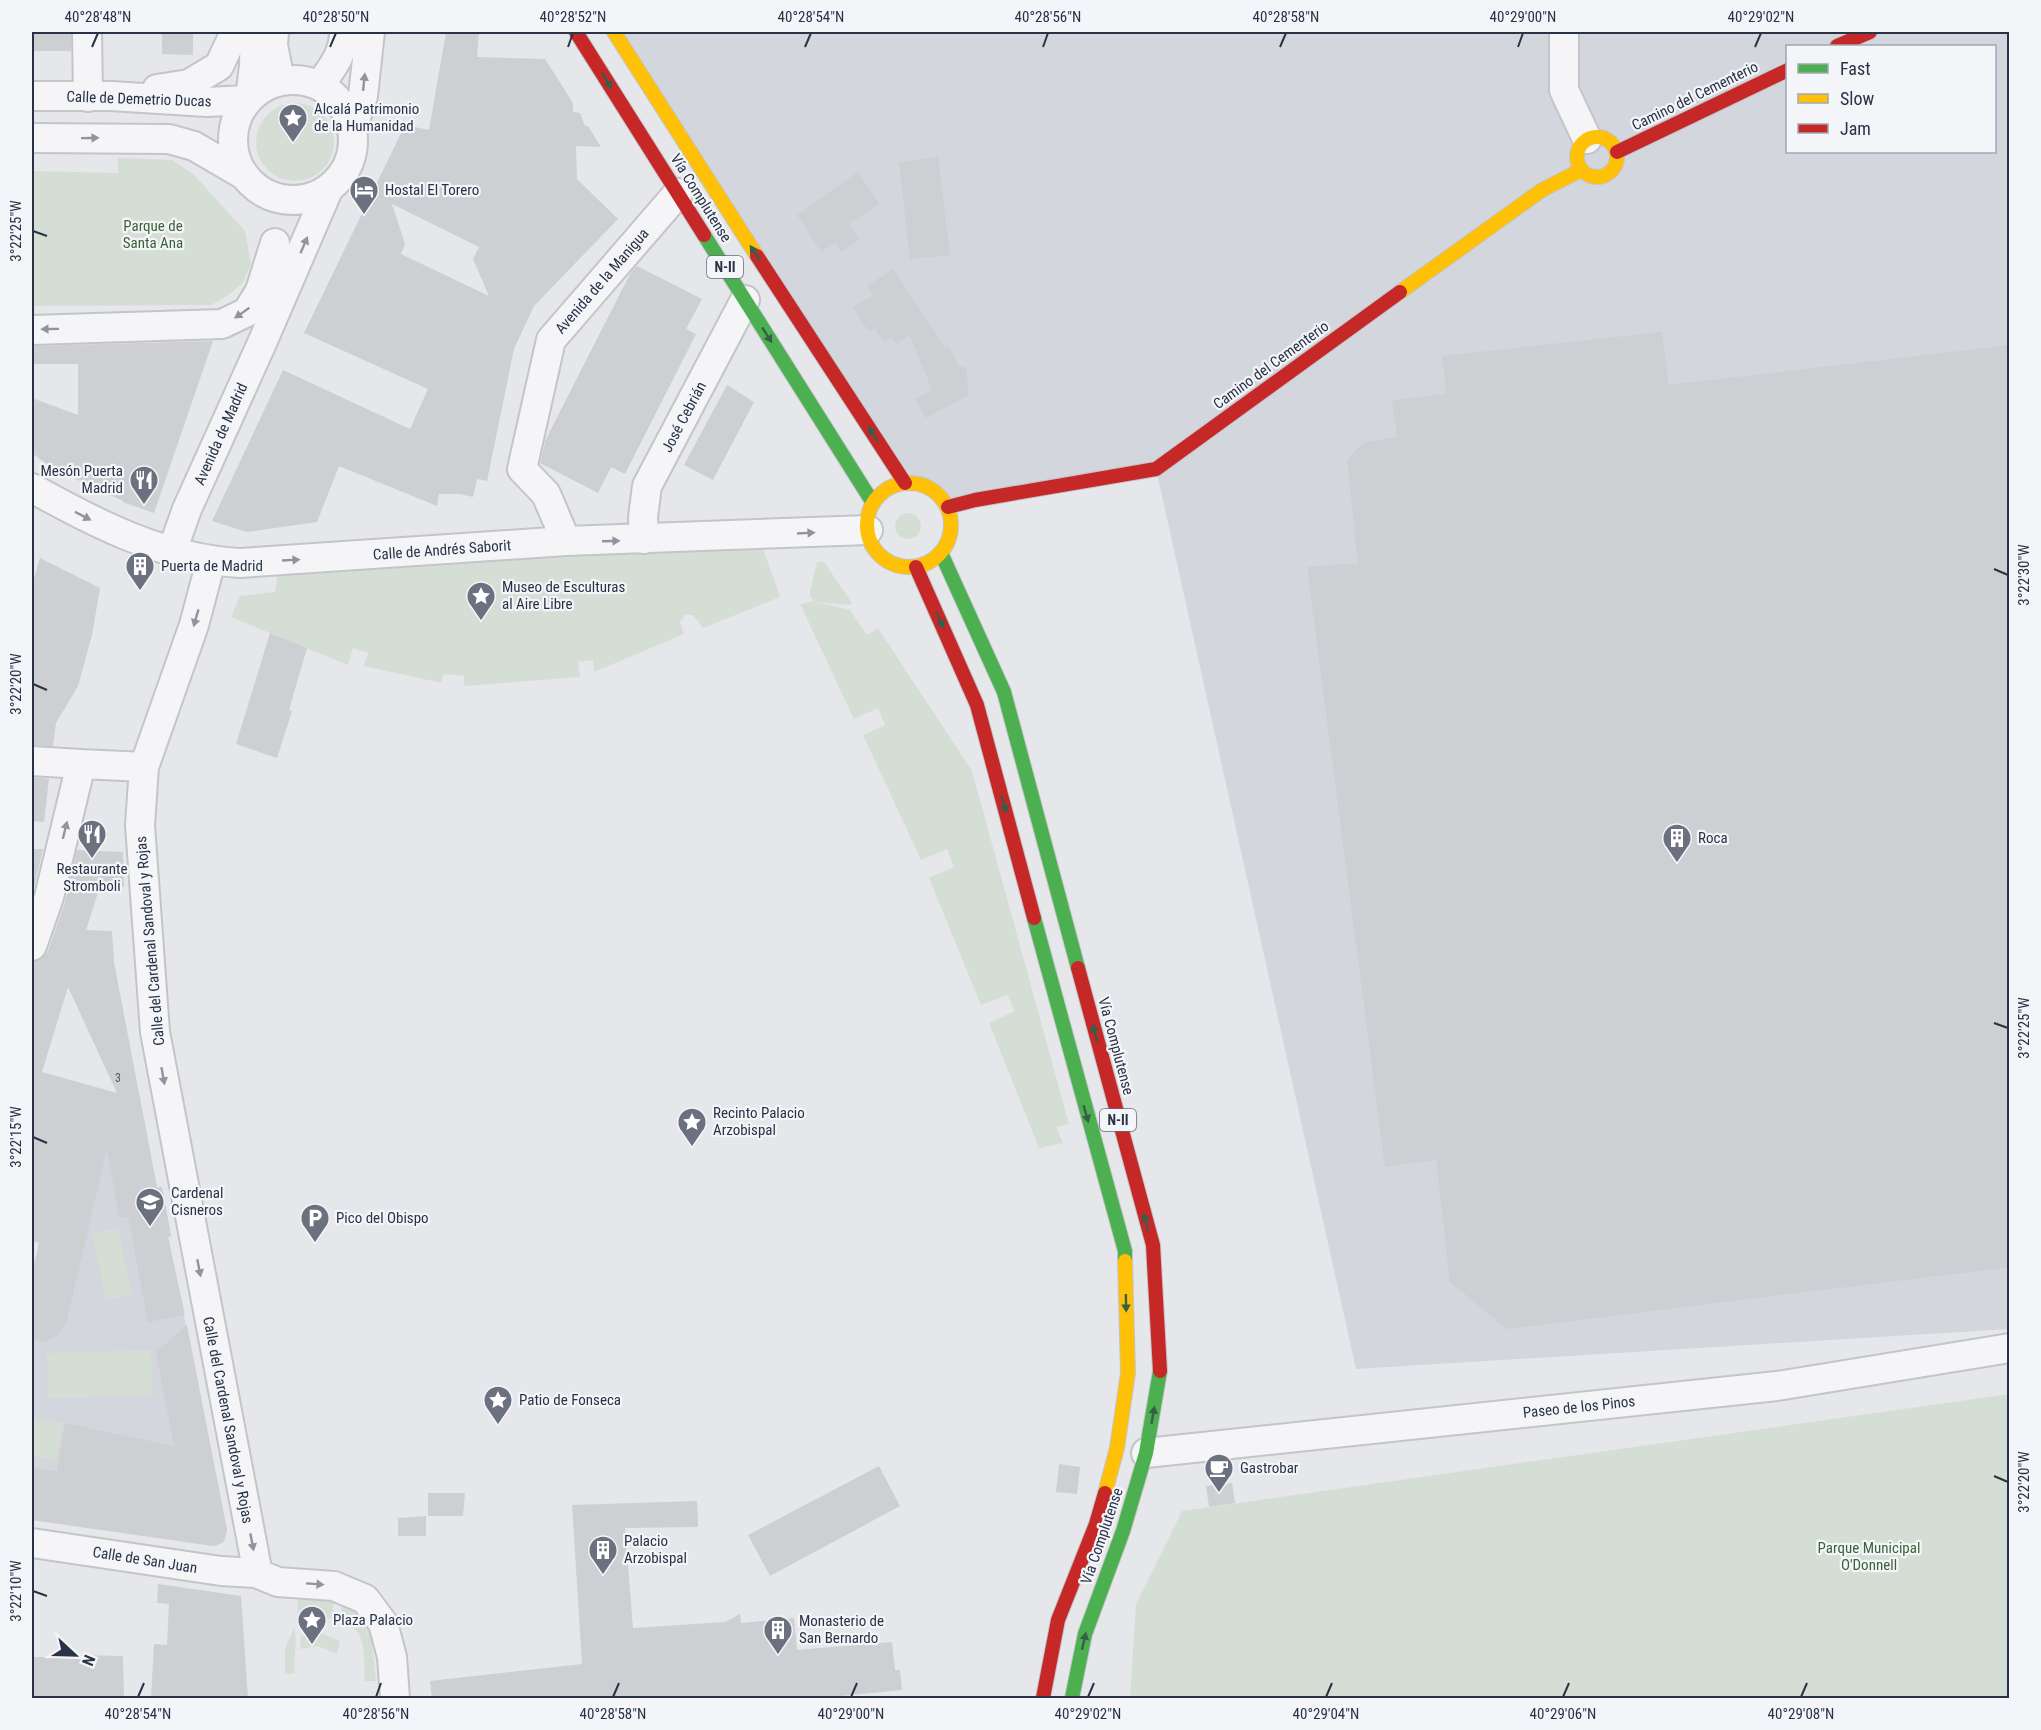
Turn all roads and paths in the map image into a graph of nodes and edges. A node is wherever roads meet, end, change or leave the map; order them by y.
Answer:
1 (87, 32) edge
2 (235, 32) edge
3 (255, 32) edge
4 (274, 32) edge
5 (344, 32) edge
6 (370, 32) edge
7 (576, 32) edge
8 (614, 32) edge
9 (1564, 32) edge
10 (1870, 32) edge
11 (1840, 45) edge
12 (1786, 71) edge
13 (280, 81) junction
14 (319, 86) junction
15 (32, 96) edge
16 (99, 97) junction
17 (248, 99) junction
18 (352, 130) junction
19 (32, 138) edge
20 (1587, 139) junction
21 (1617, 152) junction
22 (1581, 170) junction
23 (252, 183) junction
24 (328, 190) junction
25 (678, 193) junction
26 (275, 243) junction
27 (745, 300) junction
28 (273, 318) junction
29 (32, 330) edge
30 (905, 483) junction
31 (32, 488) edge
32 (948, 507) junction
33 (871, 517) junction
34 (644, 539) junction
35 (566, 541) junction
36 (172, 551) junction
37 (941, 553) junction
38 (211, 561) junction
39 (916, 567) junction
40 (32, 761) edge
41 (81, 764) junction
42 (144, 767) junction
43 (32, 946) edge
44 (2010, 1348) edge
45 (1146, 1453) junction
46 (32, 1543) edge
47 (258, 1574) junction
48 (395, 1698) edge
49 (1043, 1698) edge
50 (1072, 1698) edge

1 - 16 street
2 - 16 street
3 - 17 street
4 - 13 street
5 - 14 street
18 -> 6 street
7 -> 25 main road, Vía Complutense / N-II
30 -> 8 main road, Vía Complutense / N-II
9 - 20 street
10 - 11 main road
12 - 21 main road, Camino del Cementerio
13 - 14 street
13 - 17 street
14 - 18 street
15 - 16 street, Calle de Demetrio Ducas
16 - 17 street, Calle de Demetrio Ducas
17 - 23 street
18 - 24 street
19 -> 23 street
20 - 21 main road
20 - 22 main road
21 - 22 main road
22 - 32 main road, Camino del Cementerio
23 - 24 street
23 - 26 street, Avenida de Madrid
28 -> 24 street, Avenida de Madrid
25 - 27 main road, Vía Complutense / N-II
25 - 35 street, Avenida de la Manigua
26 - 28 street, Avenida de Madrid
26 -> 29 street
27 -> 33 main road, Vía Complutense / N-II
27 - 34 street, José Cebrián
28 - 36 street, Avenida de Madrid
30 - 32 main road
30 - 33 main road
31 -> 36 street, Calle de Andrés Saborit
32 - 37 main road
34 -> 33 street, Calle de Andrés Saborit
33 - 39 main road, N-II
35 -> 34 street, Calle de Andrés Saborit
38 -> 35 street, Calle de Andrés Saborit
36 - 38 street, Calle de Andrés Saborit
37 - 39 main road
45 -> 37 main road, Vía Complutense / N-II
38 -> 42 street, Calle del Cardenal Sandoval y Rojas
39 -> 49 main road, Vía Complutense / N-II
40 - 41 street
41 - 42 street
43 -> 41 street
42 -> 47 street, Calle del Cardenal Sandoval y Rojas
44 - 45 street, Paseo de los Pinos
50 -> 45 main road, Vía Complutense / N-II
46 - 47 street, Calle de San Juan
47 -> 48 street, Calle de San Juan

